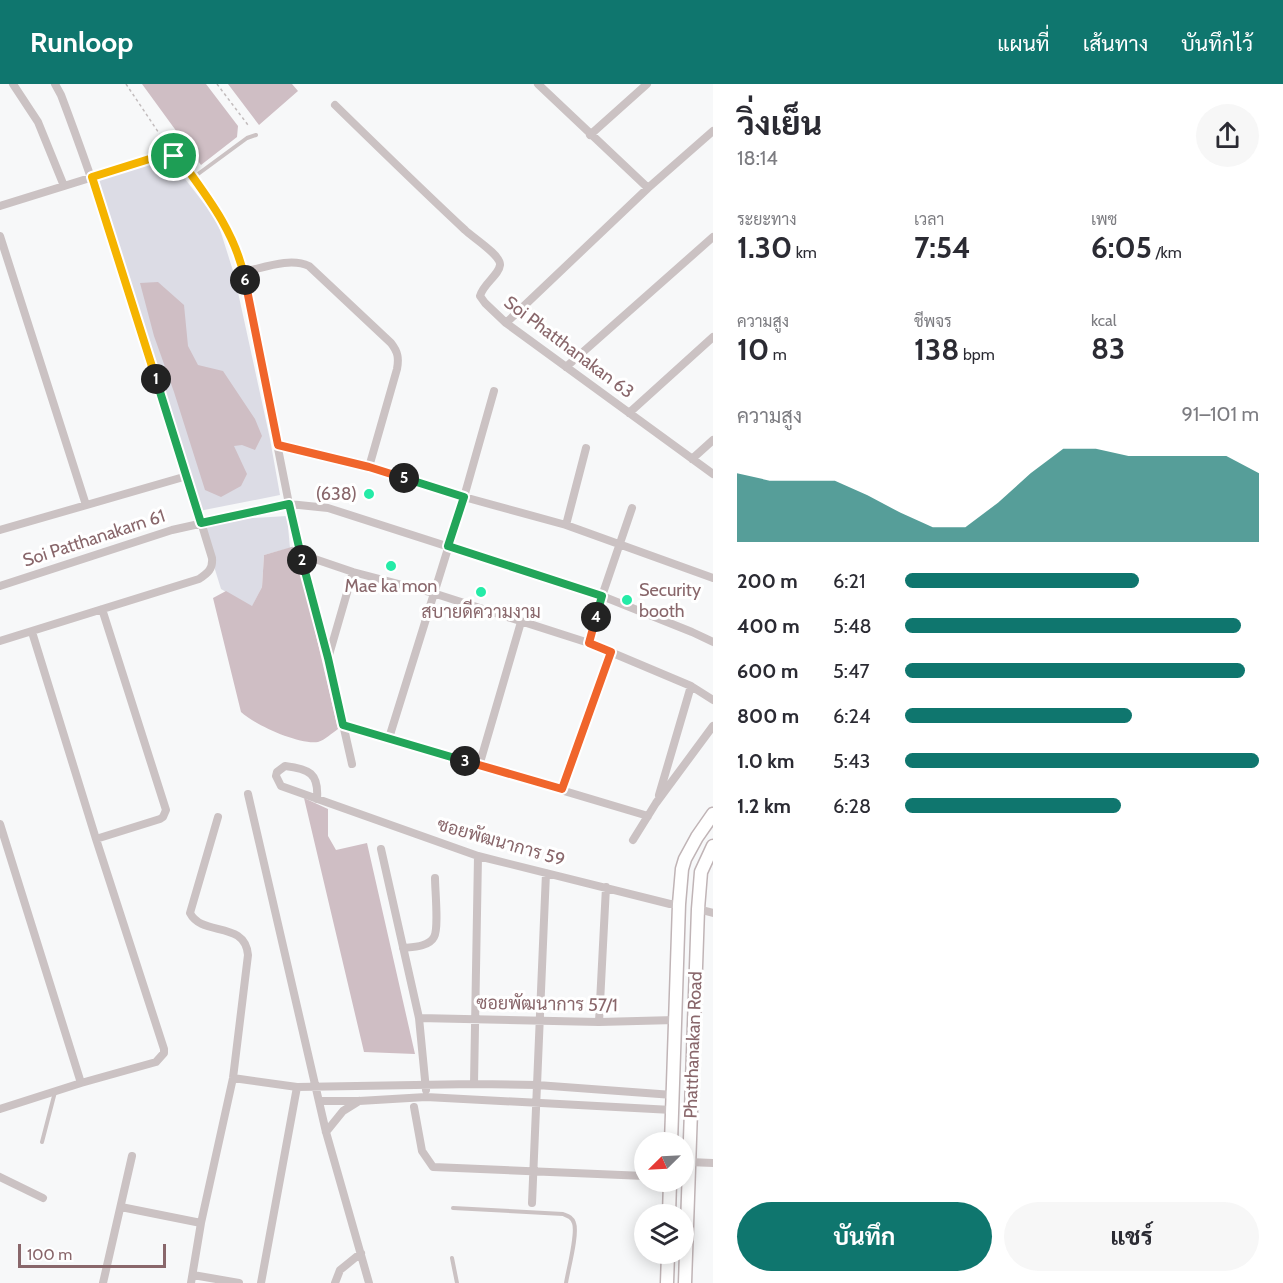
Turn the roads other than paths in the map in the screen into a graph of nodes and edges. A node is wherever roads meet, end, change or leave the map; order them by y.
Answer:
1 (13, 84) edge
2 (55, 84) edge
3 (538, 84) edge
4 (647, 84) edge
5 (335, 105) dead end
6 (713, 131) edge
7 (256, 135) dead end
8 (590, 135) junction
9 (92, 177) junction
10 (193, 177) junction
11 (64, 186) junction
12 (648, 188) junction
13 (0, 206) edge
14 (0, 236) edge
15 (713, 237) edge
16 (243, 272) junction
17 (506, 323) junction
18 (713, 338) edge
19 (566, 368) junction
20 (494, 391) dead end
21 (629, 413) junction
22 (713, 440) edge
23 (278, 445) junction
24 (586, 448) dead end
25 (692, 459) junction
26 (369, 467) junction
27 (713, 474) edge
28 (187, 476) junction
29 (464, 497) junction
30 (289, 504) junction
31 (86, 505) junction
32 (632, 508) dead end
33 (201, 523) junction
34 (566, 525) junction
35 (0, 530) edge
36 (620, 543) junction
37 (448, 546) junction
38 (300, 554) junction
39 (353, 572) junction
40 (713, 578) edge
41 (0, 586) edge
42 (433, 593) junction
43 (602, 596) junction
44 (102, 609) junction
45 (521, 622) junction
46 (32, 632) junction
47 (0, 641) edge
48 (713, 642) edge
49 (589, 643) junction
50 (611, 652) junction
51 (328, 658) junction
52 (691, 686) junction
53 (713, 700) edge
54 (343, 725) junction
55 (713, 726) edge
56 (389, 738) junction
57 (352, 764) dead end
58 (480, 766) junction
59 (562, 789) junction
60 (248, 794) dead end
61 (317, 799) junction
62 (656, 803) junction
63 (713, 814) edge
64 (648, 816) junction
65 (218, 817) dead end
66 (0, 824) edge
67 (96, 839) junction
68 (633, 840) dead end
69 (713, 846) edge
70 (381, 849) dead end
71 (478, 856) junction
72 (546, 873) junction
73 (435, 878) dead end
74 (606, 887) junction
75 (679, 904) junction
76 (698, 909) junction
77 (713, 913) edge
78 (403, 948) junction
79 (419, 1018) junction
80 (475, 1020) junction
81 (675, 1020) junction
82 (538, 1021) junction
83 (599, 1022) junction
84 (233, 1078) junction
85 (81, 1083) junction
86 (474, 1084) junction
87 (425, 1085) junction
88 (537, 1085) junction
89 (297, 1088) junction
90 (315, 1088) junction
91 (55, 1091) junction
92 (673, 1095) junction
93 (426, 1096) junction
94 (319, 1101) junction
95 (359, 1101) junction
96 (536, 1103) junction
97 (414, 1107) dead end
98 (0, 1109) edge
99 (672, 1110) junction
100 (326, 1132) junction
101 (671, 1132) edge
102 (687, 1132) edge
103 (42, 1142) dead end
104 (132, 1156) dead end
105 (694, 1162) edge
106 (713, 1163) edge
107 (534, 1171) junction
108 (634, 1176) edge
109 (0, 1177) edge
110 (686, 1192) edge
111 (43, 1198) dead end
112 (532, 1203) dead end
113 (121, 1207) junction
114 (453, 1208) dead end
115 (201, 1223) junction
116 (361, 1253) junction
117 (452, 1258) dead end
118 (668, 1264) edge
119 (192, 1279) edge
120 (103, 1283) edge
121 (239, 1283) edge
122 (261, 1283) edge
123 (335, 1283) edge
124 (369, 1283) edge
125 (457, 1283) edge
126 (566, 1283) edge
127 (667, 1283) edge
128 (685, 1283) edge

1 - 11 street
2 - 9 street
3 - 8 street
4 - 8 street
5 - 17 street, Soi Phatthanakan 63
6 - 12 street
7 - 10 lane
8 - 12 street
9 - 10 street
9 - 11 street
9 - 28 street
10 - 16 street
11 - 13 street
12 - 17 street
14 - 31 street
15 - 19 street
16 - 23 street
16 - 26 street
17 - 19 street, Soi Phatthanakan 63
18 - 21 street
19 - 21 street, Soi Phatthanakan 63
20 - 29 street
21 - 25 street, Soi Phatthanakan 63
22 - 25 street
23 - 26 street
23 - 30 street
24 - 34 street
25 - 27 street, Soi Phatthanakan 63
26 - 29 street
28 - 31 street
28 - 33 street
29 - 34 street
29 - 37 street
30 - 33 street, Soi Patthanakarn 61
30 - 37 street, Soi Patthanakarn 61
30 - 38 street
31 - 35 street
32 - 36 street
33 - 41 street, Soi Patthanakarn 61
33 - 44 street
34 - 36 street
36 - 40 street
36 - 43 street
37 - 42 street
37 - 43 street, Soi Patthanakarn 61
38 - 39 street
38 - 51 street
39 - 42 street
39 - 51 street
42 - 45 street
42 - 56 street
43 - 48 street, Soi Patthanakarn 61
43 - 49 street
44 - 46 street
44 - 67 street
45 - 49 street
45 - 58 street
46 - 47 street
46 - 67 street
49 - 50 street
50 - 52 street
50 - 59 street
51 - 54 street
52 - 53 street
52 - 62 street
54 - 56 street
54 - 57 street
55 - 62 street
56 - 58 street
58 - 59 street
59 - 64 street
60 - 90 street
61 - 61 street, ซอยพัฒนาการ 59
61 - 71 street, ซอยพัฒนาการ 59
62 - 64 street
63 - 75 main road, Phatthanakan Road
64 - 68 street
65 - 84 street
66 - 85 street
67 - 85 street
69 - 76 main road, Phatthanakan Road
70 - 78 street
71 - 72 street, ซอยพัฒนาการ 59
71 - 80 street
72 - 74 street, ซอยพัฒนาการ 59
72 - 82 street
73 - 78 street
74 - 75 street, ซอยพัฒนาการ 59
74 - 83 street
75 - 81 main road, Phatthanakan Road
76 - 77 street
76 - 102 main road, Phatthanakan Road
78 - 79 street
79 - 80 street, ซอยพัฒนาการ 57/1
79 - 87 street
80 - 82 street, ซอยพัฒนาการ 57/1
80 - 86 street
81 - 83 street, ซอยพัฒนาการ 57/1
81 - 92 main road, Phatthanakan Road
82 - 83 street, ซอยพัฒนาการ 57/1
82 - 88 street
84 - 89 street
84 - 115 street
85 - 91 street
86 - 87 street
86 - 88 street
87 - 90 street
87 - 93 street
88 - 92 street
88 - 96 street
89 - 90 street
89 - 122 street
90 - 94 street
91 - 98 street
91 - 103 lane
92 - 99 main road, Phatthanakan Road
93 - 95 street
93 - 96 street
94 - 95 street
94 - 100 street
95 - 100 street
96 - 99 street
96 - 107 street
97 - 107 street
99 - 101 main road, Phatthanakan Road
100 - 116 street
104 - 113 street
105 - 106 street
107 - 108 street
107 - 112 street
109 - 111 street
110 - 128 main road, Phatthanakan Road
113 - 115 street
113 - 120 street
114 - 126 lane
115 - 119 street
116 - 123 street
116 - 124 street
117 - 125 lane
118 - 127 main road
119 - 121 street

